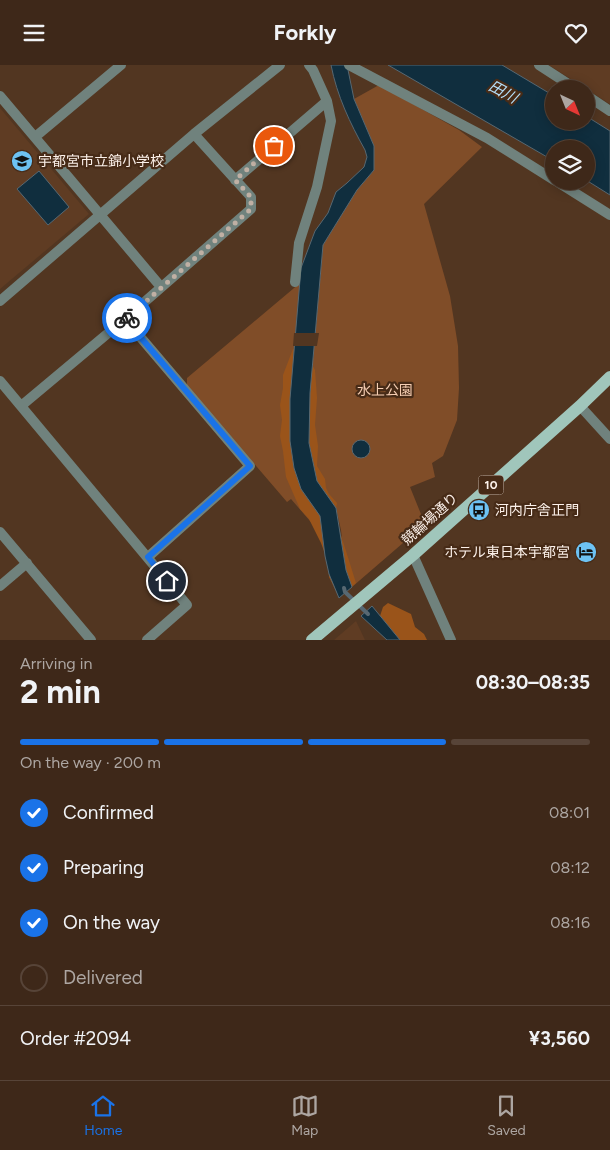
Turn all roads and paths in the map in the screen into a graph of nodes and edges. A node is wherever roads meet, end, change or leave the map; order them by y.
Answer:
1 (121, 65) edge
2 (280, 65) edge
3 (309, 65) edge
4 (349, 65) edge
5 (539, 65) edge
6 (562, 80) edge
7 (0, 96) edge
8 (328, 101) junction
9 (595, 101) edge
10 (610, 111) edge
11 (194, 134) junction
12 (35, 137) junction
13 (545, 175) edge
14 (235, 180) junction
15 (570, 190) edge
16 (100, 214) junction
17 (610, 215) edge
18 (295, 282) dead end
19 (161, 287) junction
20 (0, 301) edge
21 (125, 319) junction
22 (610, 377) edge
23 (0, 381) edge
24 (21, 406) junction
25 (580, 406) junction
26 (610, 439) edge
27 (0, 532) edge
28 (413, 555) junction
29 (148, 557) junction
30 (27, 563) junction
31 (0, 586) edge
32 (91, 640) edge
33 (146, 640) edge
34 (312, 640) edge
35 (451, 640) edge

1 - 12 street
2 - 11 street
3 - 8 street
4 - 13 street
5 - 6 street
7 - 12 street
8 - 14 street
8 - 18 street
9 - 10 street
11 - 14 street
11 - 16 street
12 - 16 street
14 - 19 street
15 - 17 street
16 - 19 street
16 - 20 street
19 - 21 street
21 - 24 street
21 - 29 street
22 - 25 main road, 競輪場通り / 10
23 - 24 street
24 - 29 street
25 - 26 street
25 - 28 main road, 競輪場通り / 10
27 - 30 street
28 - 34 main road, 競輪場通り / 10
28 - 35 street
29 - 33 street
30 - 31 street
30 - 32 street

